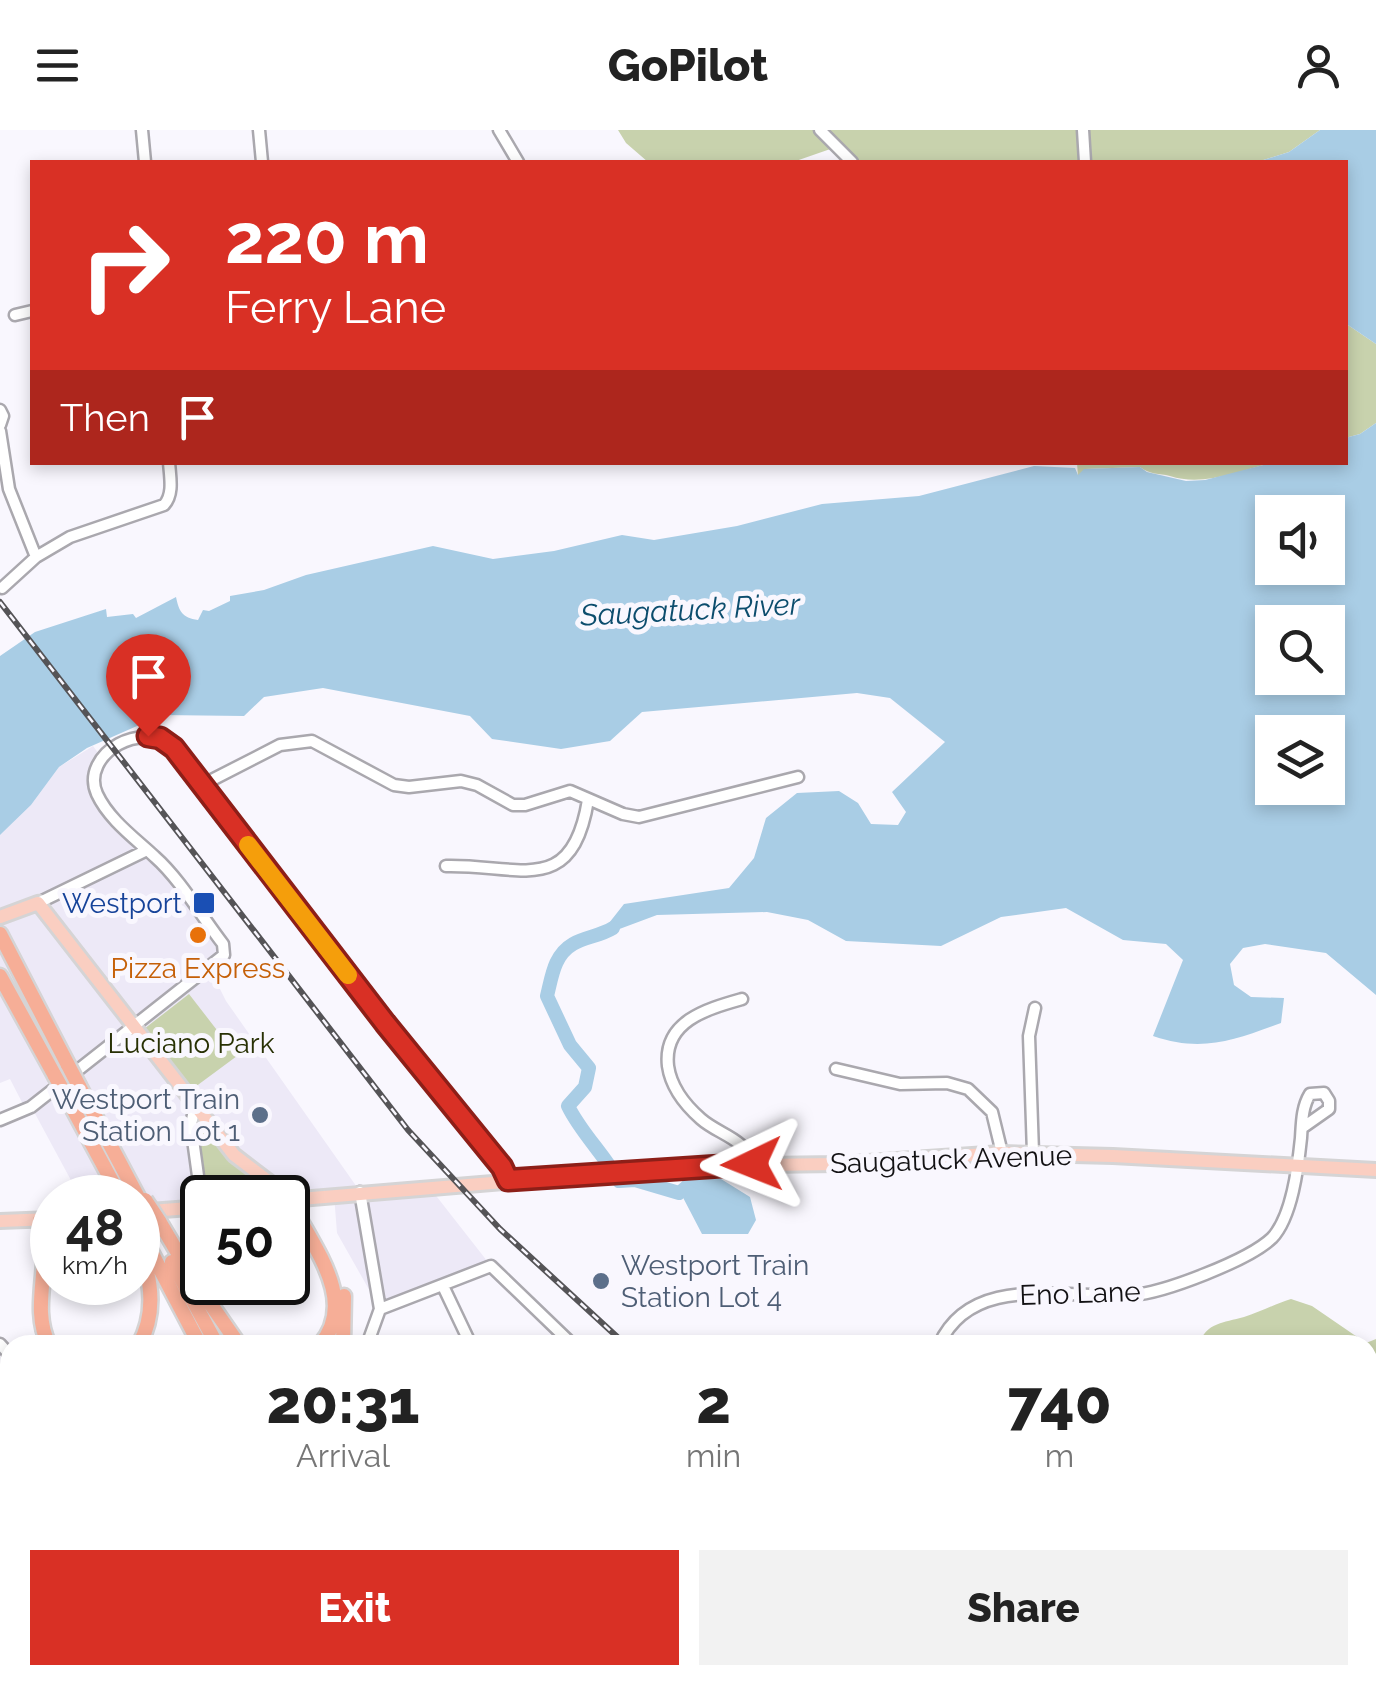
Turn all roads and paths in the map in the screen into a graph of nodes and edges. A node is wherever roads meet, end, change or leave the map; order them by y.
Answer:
1 (142, 130) edge
2 (260, 130) edge
3 (500, 130) edge
4 (820, 130) edge
5 (1082, 130) edge
6 (145, 160) edge
7 (262, 160) edge
8 (517, 160) edge
9 (850, 160) edge
10 (1085, 160) edge
11 (30, 311) edge
12 (15, 315) dead end
13 (0, 410) edge
14 (0, 428) edge
15 (169, 465) edge
16 (36, 557) junction
17 (2, 588) edge
18 (798, 777) dead end
19 (202, 785) junction
20 (588, 800) junction
21 (145, 851) junction
22 (446, 866) dead end
23 (38, 903) junction
24 (0, 917) edge
25 (0, 934) edge
26 (0, 976) edge
27 (742, 999) dead end
28 (1035, 1008) dead end
29 (134, 1026) junction
30 (836, 1070) dead end
31 (195, 1105) junction
32 (0, 1120) edge
33 (1302, 1128) dead end
34 (1034, 1152) junction
35 (1002, 1153) junction
36 (111, 1163) junction
37 (752, 1164) junction
38 (1296, 1166) junction
39 (1376, 1170) edge
40 (114, 1175) edge
41 (120, 1175) edge
42 (198, 1175) edge
43 (259, 1175) edge
44 (508, 1180) junction
45 (360, 1192) junction
46 (310, 1198) edge
47 (30, 1220) edge
48 (0, 1221) edge
49 (310, 1227) edge
50 (160, 1237) edge
51 (310, 1240) edge
52 (160, 1243) edge
53 (160, 1249) edge
54 (443, 1286) junction
55 (33, 1305) edge
56 (40, 1305) edge
57 (150, 1305) edge
58 (380, 1308) junction
59 (38, 1335) edge
60 (46, 1335) edge
61 (144, 1335) edge
62 (196, 1335) edge
63 (211, 1335) edge
64 (233, 1335) edge
65 (327, 1335) edge
66 (344, 1335) edge
67 (371, 1335) edge
68 (466, 1335) edge
69 (562, 1335) edge
70 (945, 1335) edge

1 - 6 street
2 - 7 street
3 - 8 street
4 - 9 street
5 - 10 street
11 - 12 street
13 - 14 street
14 - 16 street
15 - 16 street
16 - 17 street
18 - 20 street
19 - 20 street
19 - 21 street
19 - 44 street
20 - 22 street
21 - 23 street
21 - 29 street
23 - 24 main road
23 - 29 main road
25 - 36 highway, bridge
26 - 36 highway, bridge
27 - 37 street
28 - 34 street
29 - 31 main road
29 - 32 street
30 - 35 street
31 - 42 street
31 - 43 main road
33 - 38 street, Eno Lane
34 - 35 main road, Saugatuck Avenue
34 - 38 main road, Saugatuck Avenue
35 - 37 main road, Saugatuck Avenue
36 - 40 highway
36 - 41 highway
37 - 44 main road, Saugatuck Avenue
38 - 39 main road, Saugatuck Avenue
38 - 70 street, Eno Lane
44 - 45 main road, Saugatuck Avenue
45 - 46 main road, Saugatuck Avenue
45 - 58 street
47 - 48 main road
49 - 66 highway
50 - 64 highway
51 - 65 highway
52 - 63 highway
53 - 62 highway
54 - 58 street
54 - 68 street
54 - 69 street
55 - 59 highway
56 - 60 highway
57 - 61 highway
58 - 67 street

